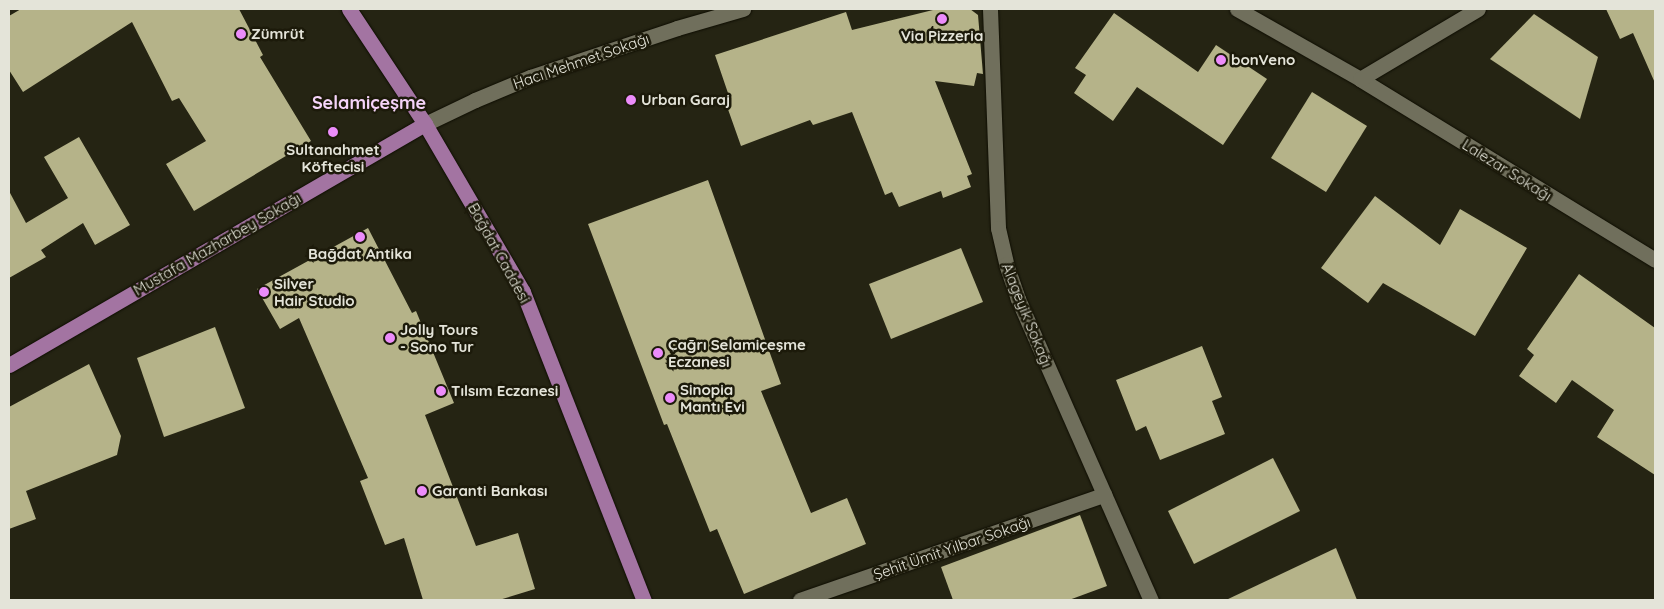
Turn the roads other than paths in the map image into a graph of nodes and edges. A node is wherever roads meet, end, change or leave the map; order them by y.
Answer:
1 (349, 9) edge
2 (742, 9) edge
3 (990, 9) edge
4 (1237, 9) edge
5 (1478, 9) edge
6 (1360, 79) junction
7 (425, 124) junction
8 (1655, 260) edge
9 (9, 364) edge
10 (1104, 495) junction
11 (644, 600) edge
12 (800, 600) edge
13 (1151, 600) edge

1 - 7 main road, Bağdat Caddesi
2 - 7 street, Hacı Mehmet Sokağı
3 - 10 street, Alageyik Sokağı
4 - 6 street, Lalezar Sokağı
5 - 6 street
6 - 8 street, Lalezar Sokağı
7 - 9 main road, Mustafa Mazharbey Sokağı
7 - 11 main road, Bağdat Caddesi
10 - 12 street, Şehit Ümit Yılbar Sokağı
10 - 13 street, Alageyik Sokağı

